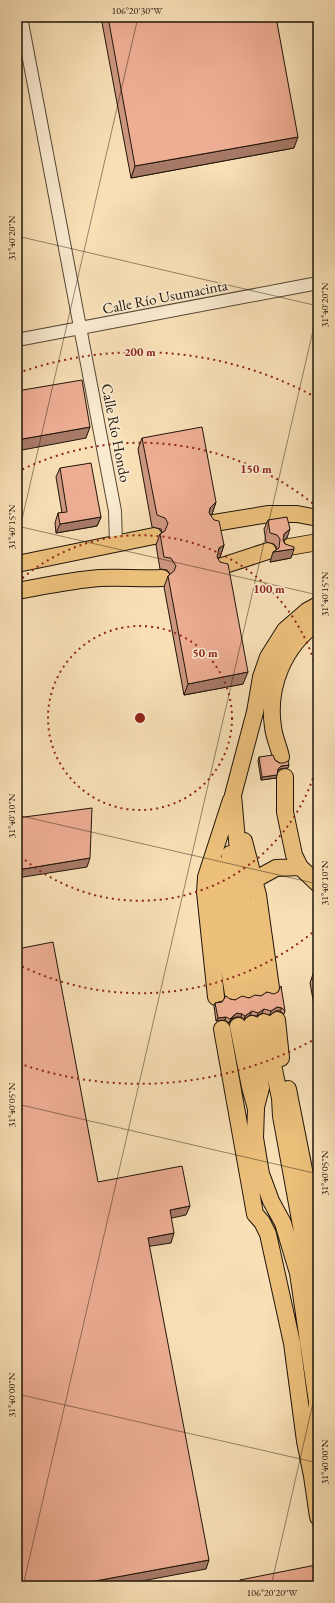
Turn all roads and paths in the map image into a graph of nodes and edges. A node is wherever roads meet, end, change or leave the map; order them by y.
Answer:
1 (21, 17) edge
2 (318, 283) edge
3 (80, 329) junction
4 (17, 340) edge
5 (318, 518) edge
6 (214, 523) edge
7 (154, 536) dead end
8 (318, 542) edge
9 (116, 544) junction
10 (289, 547) edge
11 (268, 551) dead end
12 (17, 564) edge
13 (222, 566) edge
14 (162, 578) dead end
15 (17, 591) edge
16 (318, 605) edge
17 (318, 622) edge
18 (276, 758) edge
19 (279, 778) edge
20 (232, 795) junction
21 (300, 867) junction
22 (254, 880) junction
23 (318, 884) edge
24 (252, 991) junction
25 (216, 997) dead end
26 (258, 1023) junction
27 (222, 1029) dead end
28 (261, 1088) junction
29 (280, 1105) junction
30 (256, 1109) junction
31 (318, 1240) edge
32 (318, 1319) edge
33 (317, 1400) edge
34 (312, 1476) junction
35 (318, 1517) edge

1 - 3 street, Calle Río Hondo
2 - 3 street, Calle Río Usumacinta
3 - 4 street, Calle Río Usumacinta
3 - 9 street, Calle Río Hondo
5 - 6 main road
7 - 9 main road
8 - 10 main road
9 - 12 main road
11 - 13 main road
14 - 15 main road
16 - 20 main road
17 - 18 main road
19 - 21 main road
20 - 22 main road
20 - 24 main road
20 - 24 main road
20 - 25 main road
21 - 22 main road
21 - 23 main road
22 - 24 main road
26 - 28 main road
26 - 29 main road
26 - 30 main road
26 - 31 main road
27 - 34 main road
28 - 29 main road
28 - 30 main road
29 - 32 main road
30 - 33 main road
33 - 34 main road
34 - 35 main road

